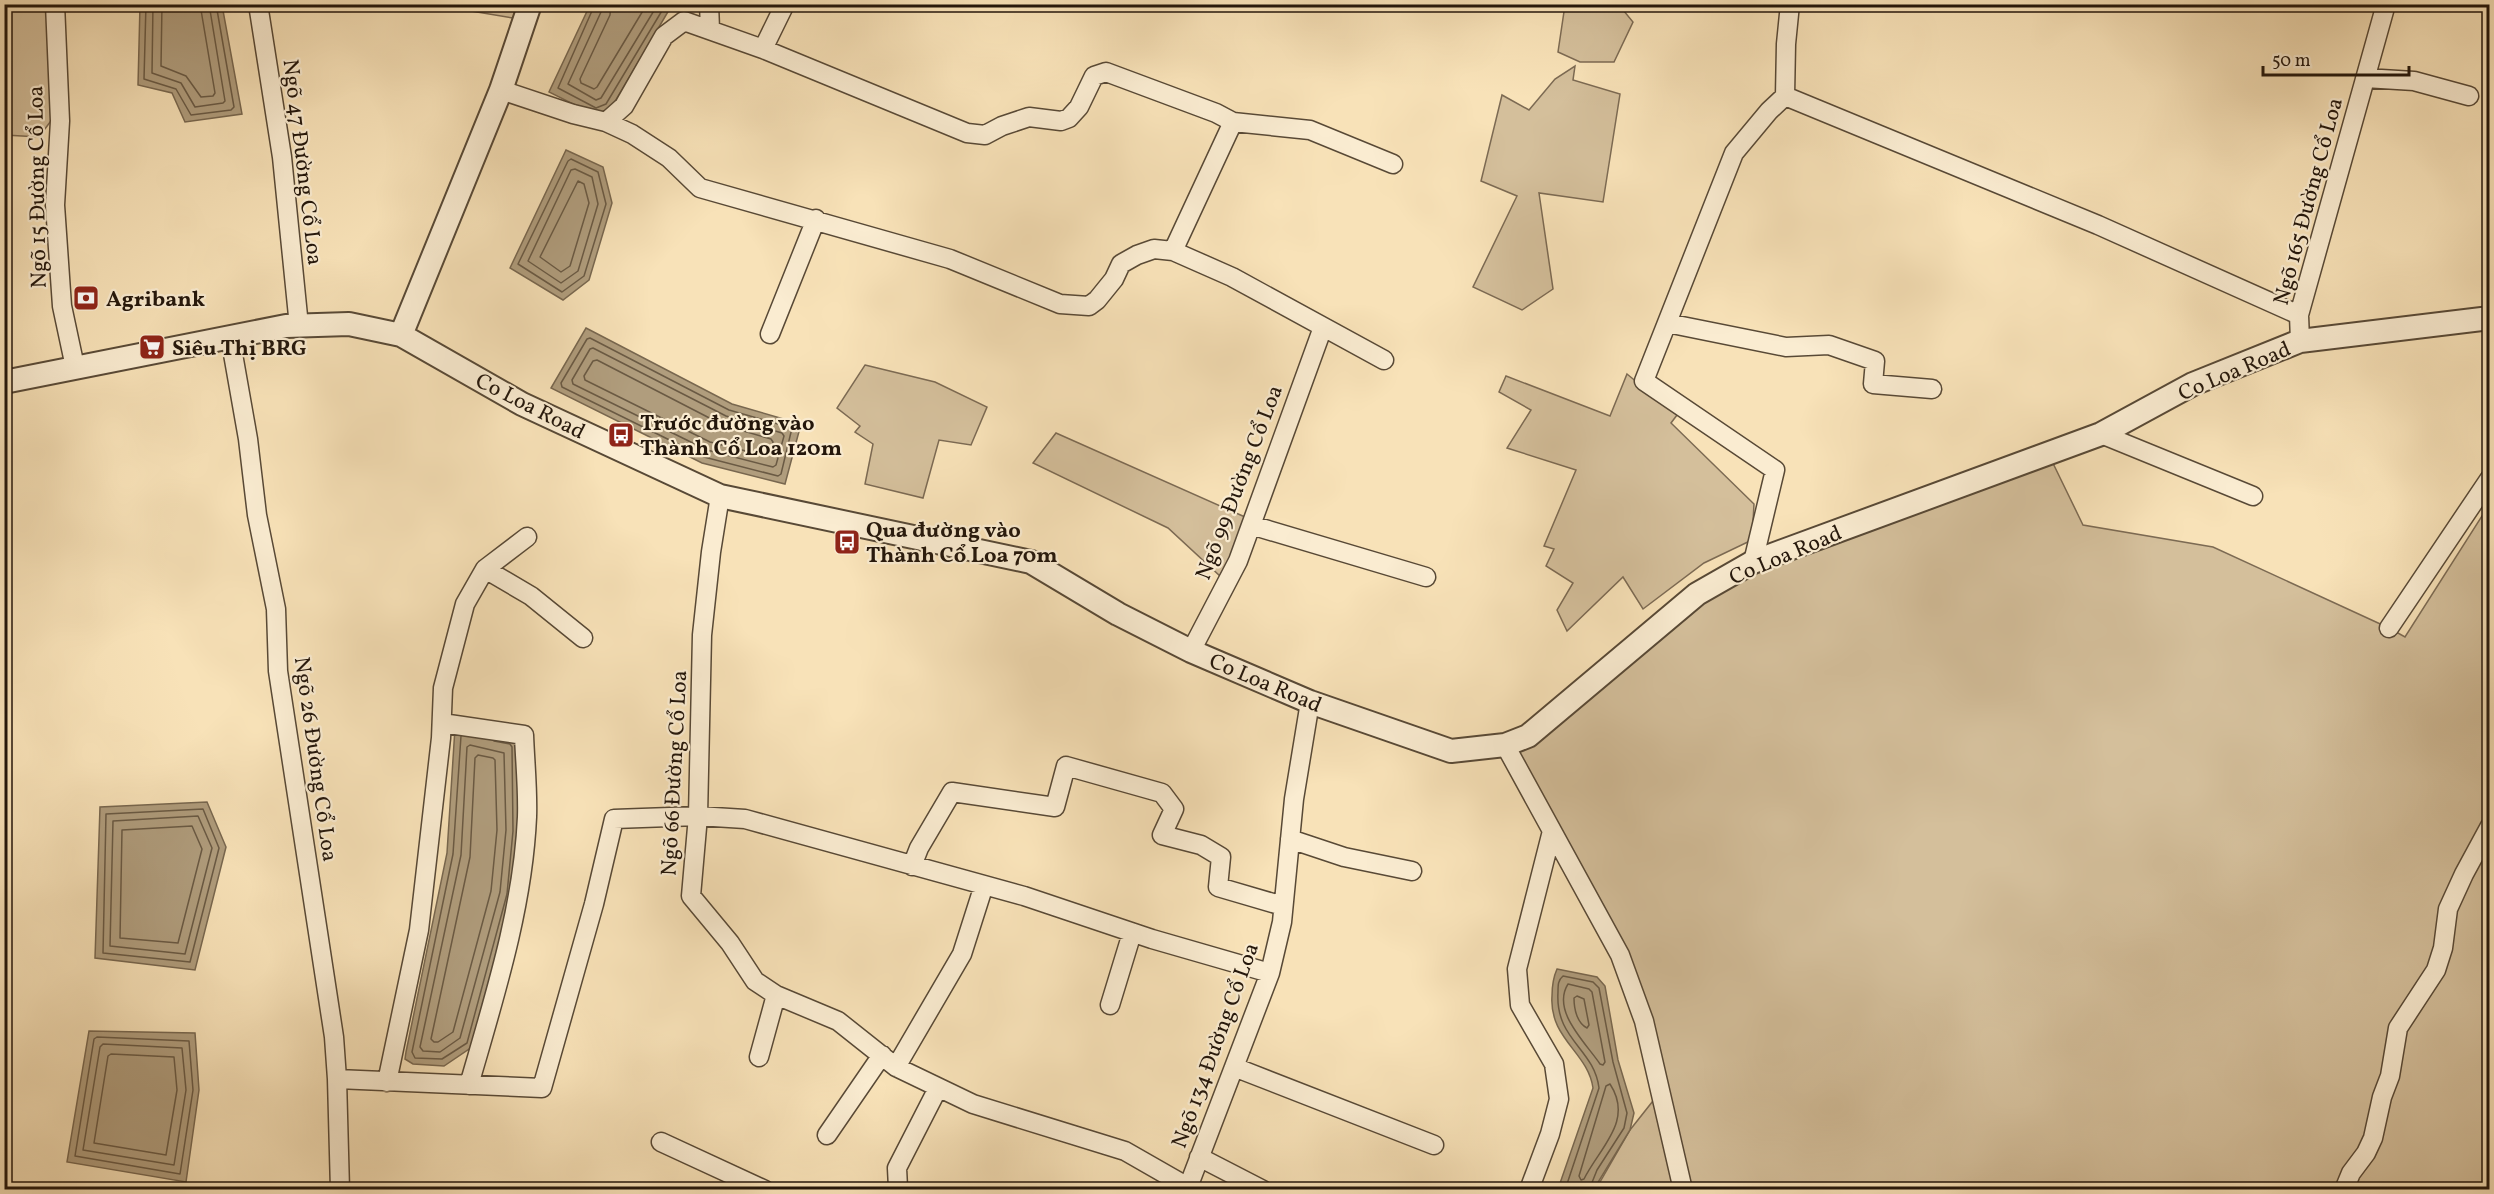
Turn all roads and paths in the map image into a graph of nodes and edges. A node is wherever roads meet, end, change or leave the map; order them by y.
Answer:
1 (56, 4) edge
2 (258, 4) edge
3 (530, 4) edge
4 (709, 4) edge
5 (785, 4) edge
6 (1790, 4) edge
7 (2386, 4) edge
8 (710, 29) junction
9 (763, 50) junction
10 (2365, 78) junction
11 (501, 90) junction
12 (1785, 96) junction
13 (2469, 96) dead end
14 (606, 122) junction
15 (1233, 122) junction
16 (1393, 164) dead end
17 (816, 219) junction
18 (1173, 251) junction
19 (2299, 315) junction
20 (2490, 318) edge
21 (1667, 323) junction
22 (299, 326) junction
23 (1323, 327) junction
24 (770, 334) dead end
25 (401, 335) junction
26 (230, 337) junction
27 (2300, 341) junction
28 (1384, 360) dead end
29 (75, 367) junction
30 (4, 382) edge
31 (1932, 389) dead end
32 (2101, 434) junction
33 (2490, 478) edge
34 (720, 496) junction
35 (2253, 496) dead end
36 (1251, 525) junction
37 (527, 537) dead end
38 (1753, 562) junction
39 (485, 570) junction
40 (1426, 577) dead end
41 (2389, 628) dead end
42 (584, 638) dead end
43 (1191, 651) junction
44 (1310, 702) junction
45 (442, 723) junction
46 (1505, 745) junction
47 (698, 816) junction
48 (2490, 826) edge
49 (1552, 831) junction
50 (1290, 839) junction
51 (912, 866) junction
52 (1412, 871) dead end
53 (984, 885) junction
54 (1283, 906) junction
55 (1132, 933) junction
56 (1270, 973) junction
57 (776, 995) junction
58 (1110, 1005) dead end
59 (882, 1055) junction
60 (759, 1056) dead end
61 (896, 1067) junction
62 (1234, 1067) junction
63 (337, 1080) junction
64 (387, 1082) junction
65 (470, 1085) junction
66 (938, 1088) junction
67 (827, 1135) dead end
68 (661, 1142) dead end
69 (1434, 1145) dead end
70 (1199, 1157) junction
71 (1187, 1188) edge
72 (340, 1190) edge
73 (765, 1190) edge
74 (900, 1190) edge
75 (1263, 1190) edge
76 (1529, 1190) edge
77 (1683, 1190) edge
78 (2344, 1190) edge

1 - 29 street, Ngõ 15 Đường Cổ Loa
2 - 22 street, Ngõ 47 Đường Cổ Loa
3 - 11 street
4 - 8 street
5 - 9 street
6 - 12 street
7 - 10 street, Ngõ 165 Đường Cổ Loa
8 - 9 street
8 - 14 street
9 - 15 street
10 - 13 street
10 - 19 street, Ngõ 165 Đường Cổ Loa
11 - 14 street
11 - 25 street
12 - 19 street
12 - 21 street
14 - 17 street
15 - 16 street
15 - 18 street
17 - 18 street
17 - 24 street
18 - 23 street
19 - 27 street, Ngõ 165 Đường Cổ Loa
20 - 27 street, Co Loa Road
21 - 31 street
21 - 38 street
22 - 25 street, Co Loa Road
22 - 26 street, Co Loa Road
23 - 28 street
23 - 36 street, Ngõ 99 Đường Cổ Loa
25 - 34 street, Co Loa Road
26 - 29 street, Co Loa Road
26 - 63 street, Ngõ 26 Đường Cổ Loa
27 - 32 street, Co Loa Road
29 - 30 street, Co Loa Road
32 - 35 street
32 - 38 street, Co Loa Road
33 - 41 street
34 - 43 street, Co Loa Road
34 - 47 street, Ngõ 66 Đường Cổ Loa
36 - 40 street
36 - 43 street, Ngõ 99 Đường Cổ Loa
37 - 39 street
38 - 46 street, Co Loa Road
39 - 42 street
39 - 45 street
43 - 44 street, Co Loa Road
44 - 46 street, Co Loa Road
44 - 50 street, Ngõ 134 Đường Cổ Loa
45 - 64 street
45 - 65 street
46 - 49 street
47 - 51 street
47 - 57 street, Ngõ 66 Đường Cổ Loa
47 - 65 street
48 - 78 street
49 - 76 street
49 - 77 street
50 - 52 street
50 - 54 street, Ngõ 134 Đường Cổ Loa
51 - 53 street
51 - 54 street
53 - 55 street
53 - 61 street
54 - 56 street, Ngõ 134 Đường Cổ Loa
55 - 56 street
55 - 58 street
56 - 62 street, Ngõ 134 Đường Cổ Loa
57 - 59 street, Ngõ 66 Đường Cổ Loa
57 - 60 street
59 - 61 street, Ngõ 66 Đường Cổ Loa
59 - 67 street
61 - 66 street, Ngõ 66 Đường Cổ Loa
62 - 69 street
62 - 70 street, Ngõ 134 Đường Cổ Loa
63 - 64 street
63 - 72 street, Ngõ 26 Đường Cổ Loa
64 - 65 street
66 - 71 street, Ngõ 66 Đường Cổ Loa
66 - 74 street
68 - 73 street
70 - 71 street, Ngõ 134 Đường Cổ Loa
70 - 75 street

